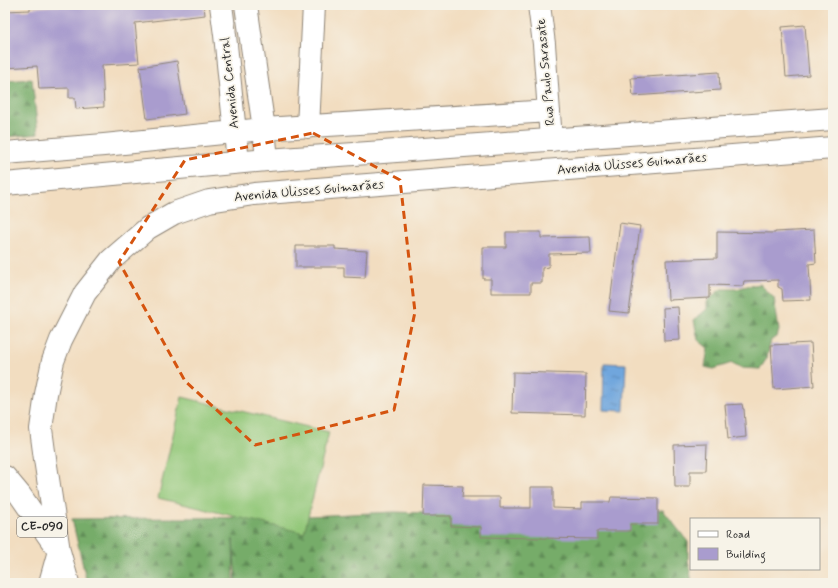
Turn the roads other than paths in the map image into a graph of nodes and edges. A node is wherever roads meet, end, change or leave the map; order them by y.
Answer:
1 (221, 5) edge
2 (246, 5) edge
3 (314, 5) edge
4 (539, 5) edge
5 (549, 111) junction
6 (833, 119) edge
7 (308, 127) junction
8 (264, 129) junction
9 (235, 132) junction
10 (551, 140) junction
11 (833, 148) edge
12 (382, 152) junction
13 (5, 153) edge
14 (267, 160) junction
15 (238, 162) junction
16 (5, 184) edge
17 (385, 184) junction
18 (5, 477) edge
19 (59, 551) junction
20 (50, 583) edge
21 (68, 583) edge

1 - 9 main road, Avenida Central
2 - 8 main road, Avenida Central
3 - 7 main road
4 - 5 main road, Rua Paulo Sarasate
5 - 7 main road
5 - 10 main road, Rua Paulo Sarasate
6 - 10 main road
7 - 8 main road
8 - 9 main road
8 - 14 main road, Avenida Central
9 - 13 main road
9 - 15 main road, Avenida Central
10 - 12 main road
11 - 17 main road, Avenida Ulisses Guimarães
12 - 14 main road
12 - 17 main road
14 - 15 main road
15 - 16 main road
17 - 19 main road, Avenida Ulisses Guimarães
18 - 19 main road, CE-090
19 - 20 main road
19 - 21 main road, CE-090

